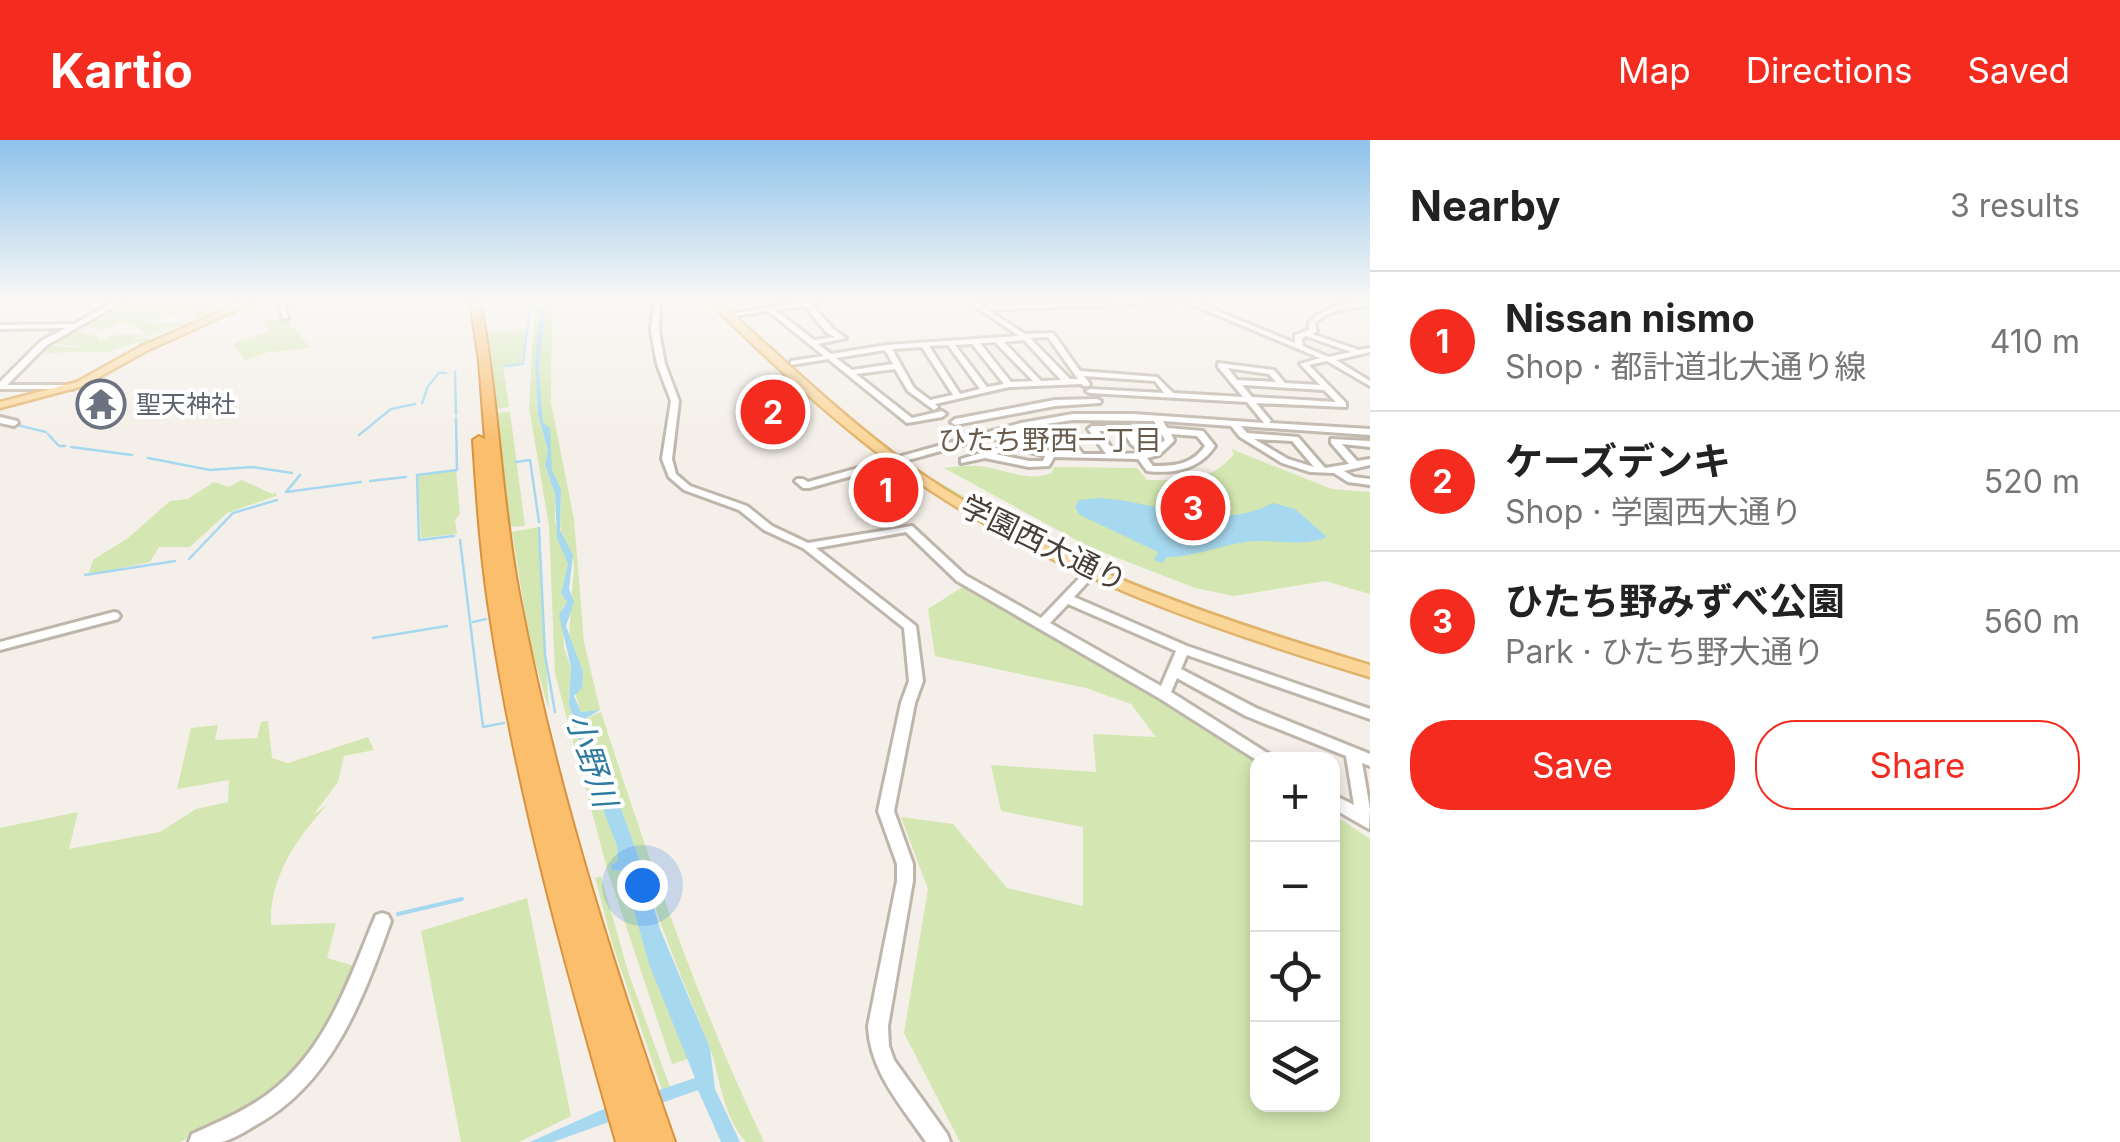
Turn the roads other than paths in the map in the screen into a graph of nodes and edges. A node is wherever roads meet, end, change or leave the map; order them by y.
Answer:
1 (36, 349) edge
2 (145, 349) edge
3 (471, 349) edge
4 (484, 349) edge
5 (658, 349) edge
6 (772, 349) edge
7 (776, 349) edge
8 (819, 349) edge
9 (877, 349) edge
10 (888, 349) edge
11 (926, 349) edge
12 (955, 349) edge
13 (981, 349) edge
14 (1006, 349) edge
15 (1036, 349) edge
16 (1060, 349) edge
17 (1300, 349) edge
18 (1352, 349) edge
19 (1356, 350) junction
20 (1370, 354) edge
21 (829, 357) junction
22 (1325, 358) junction
23 (794, 363) junction
24 (897, 366) junction
25 (850, 374) junction
26 (1081, 377) junction
27 (1067, 381) junction
28 (1234, 382) junction
29 (1039, 383) junction
30 (1370, 384) edge
31 (1009, 385) junction
32 (1283, 385) junction
33 (70, 388) junction
34 (1327, 388) junction
35 (986, 390) junction
36 (1090, 391) junction
37 (1170, 395) junction
38 (958, 397) junction
39 (1247, 400) junction
40 (1097, 401) junction
41 (930, 403) junction
42 (0, 405) edge
43 (1104, 412) junction
44 (942, 414) junction
45 (1156, 418) junction
46 (0, 420) edge
47 (1267, 421) junction
48 (954, 422) junction
49 (14, 423) dead end
50 (1233, 423) junction
51 (1370, 430) edge
52 (1166, 431) junction
53 (970, 434) junction
54 (991, 434) junction
55 (1242, 435) junction
56 (1370, 444) edge
57 (1010, 446) junction
58 (982, 454) junction
59 (1050, 455) junction
60 (1078, 456) junction
61 (1113, 456) junction
62 (1146, 456) junction
63 (898, 457) junction
64 (964, 461) dead end
65 (1370, 462) edge
66 (1354, 464) junction
67 (1336, 469) junction
68 (1322, 470) junction
69 (1370, 482) edge
70 (807, 546) junction
71 (1092, 571) junction
72 (1068, 599) junction
73 (114, 616) dead end
74 (1042, 624) junction
75 (0, 646) edge
76 (1184, 649) junction
77 (1370, 660) edge
78 (1174, 671) junction
79 (1370, 671) edge
80 (1164, 694) junction
81 (1370, 714) edge
82 (1255, 752) edge
83 (1353, 754) junction
84 (1370, 760) edge
85 (1340, 805) edge
86 (1367, 821) edge
87 (382, 921) dead end
88 (200, 1142) edge
89 (631, 1142) edge
90 (660, 1142) edge
91 (938, 1142) edge

1 - 33 street
2 - 33 main road
3 - 89 highway
4 - 90 highway
5 - 70 street
6 - 63 main road, 学園西大通り
7 - 23 main road, 学園西大通り
8 - 21 street
9 - 21 street
10 - 24 street
11 - 38 street
12 - 35 street
13 - 31 street
14 - 29 street
15 - 27 street
16 - 26 street
17 - 22 street
18 - 19 street
19 - 20 street
19 - 22 street
21 - 23 street
21 - 25 street
22 - 30 street
22 - 34 street
23 - 63 main road, 学園西大通り
24 - 25 street
24 - 41 street
25 - 44 street
26 - 27 street
26 - 36 street
26 - 37 street
27 - 29 street
28 - 32 street
28 - 32 street
28 - 39 street
29 - 31 street
31 - 35 street
32 - 34 street
33 - 42 main road
34 - 39 street
35 - 38 street
36 - 37 street
36 - 40 street
37 - 39 street
38 - 41 street
39 - 47 street
40 - 43 street
40 - 48 street
41 - 44 street
43 - 47 street
43 - 53 street
44 - 48 street
45 - 50 street
45 - 52 street
45 - 54 street
46 - 49 street
47 - 51 street
48 - 53 street
50 - 51 street
50 - 55 street
52 - 62 street
52 - 62 street
53 - 63 street
54 - 57 street
54 - 63 street
55 - 68 street
55 - 68 street
56 - 66 street
57 - 58 street
57 - 59 street
57 - 60 street
58 - 59 street
58 - 64 street
59 - 60 street
60 - 61 street
61 - 62 street
61 - 62 street
63 - 63 street
63 - 71 main road, 学園西大通り
63 - 77 main road, 学園西大通り
65 - 66 street
66 - 67 street
67 - 68 street
67 - 69 street
70 - 74 street
70 - 91 street
71 - 72 street
71 - 79 main road, 学園西大通り
72 - 74 street
72 - 76 street
73 - 75 street
74 - 80 street
76 - 78 street
76 - 81 street
78 - 80 street
78 - 83 street
80 - 82 street
83 - 84 street
83 - 86 street
85 - 86 street
87 - 88 street

